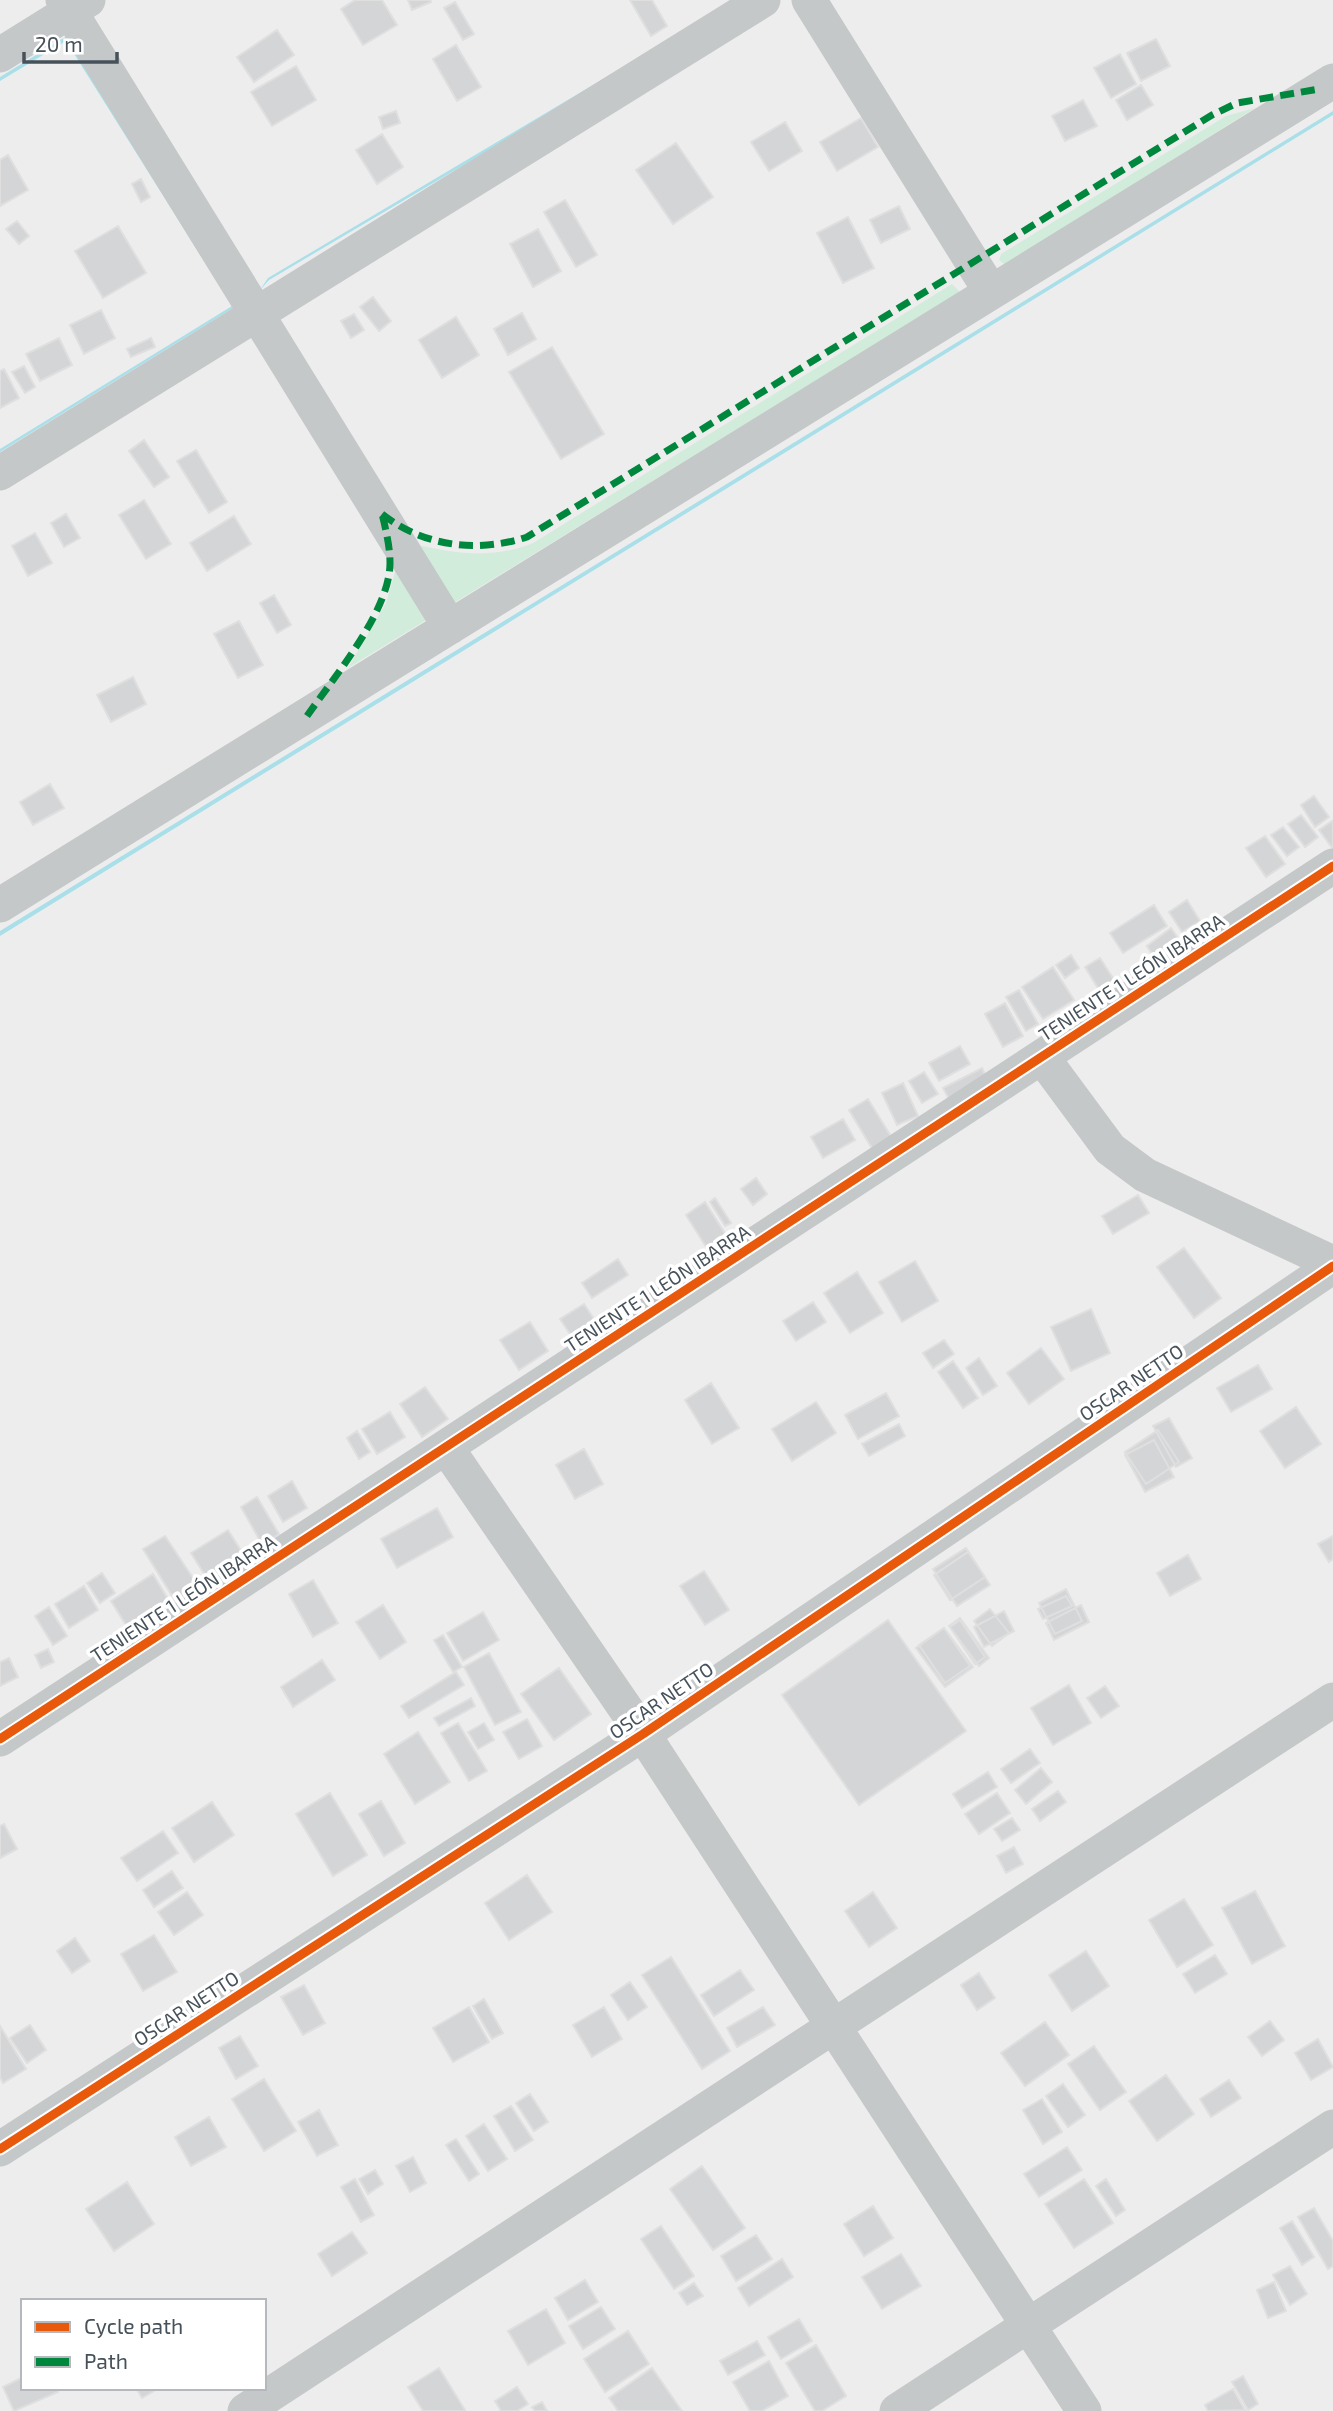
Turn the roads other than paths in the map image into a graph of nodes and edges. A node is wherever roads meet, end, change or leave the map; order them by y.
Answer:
1 (764, 0) edge
2 (809, 0) edge
3 (73, 4) edge
4 (0, 55) edge
5 (1333, 80) edge
6 (991, 292) junction
7 (257, 314) junction
8 (0, 473) edge
9 (450, 627) junction
10 (1333, 866) edge
11 (0, 905) edge
12 (1042, 1057) junction
13 (1333, 1265) edge
14 (446, 1447) junction
15 (1333, 1700) edge
16 (643, 1734) junction
17 (0, 1739) edge
18 (834, 2026) junction
19 (1333, 2127) edge
20 (0, 2149) edge
21 (1028, 2326) junction
22 (245, 2411) edge
23 (897, 2411) edge
24 (1083, 2411) edge

1 - 7 street
2 - 6 street
3 - 4 street
3 - 7 street
5 - 6 street
6 - 9 street
7 - 8 street
7 - 9 street
9 - 11 street
10 - 12 street, TENIENTE 1 LEÓN IBARRA
12 - 13 street
12 - 14 street, TENIENTE 1 LEÓN IBARRA
13 - 16 street, OSCAR NETTO
14 - 16 street
14 - 17 street, TENIENTE 1 LEÓN IBARRA
15 - 18 street
16 - 18 street
16 - 20 street, OSCAR NETTO
18 - 21 street
18 - 22 street
19 - 21 street
21 - 23 street
21 - 24 street

